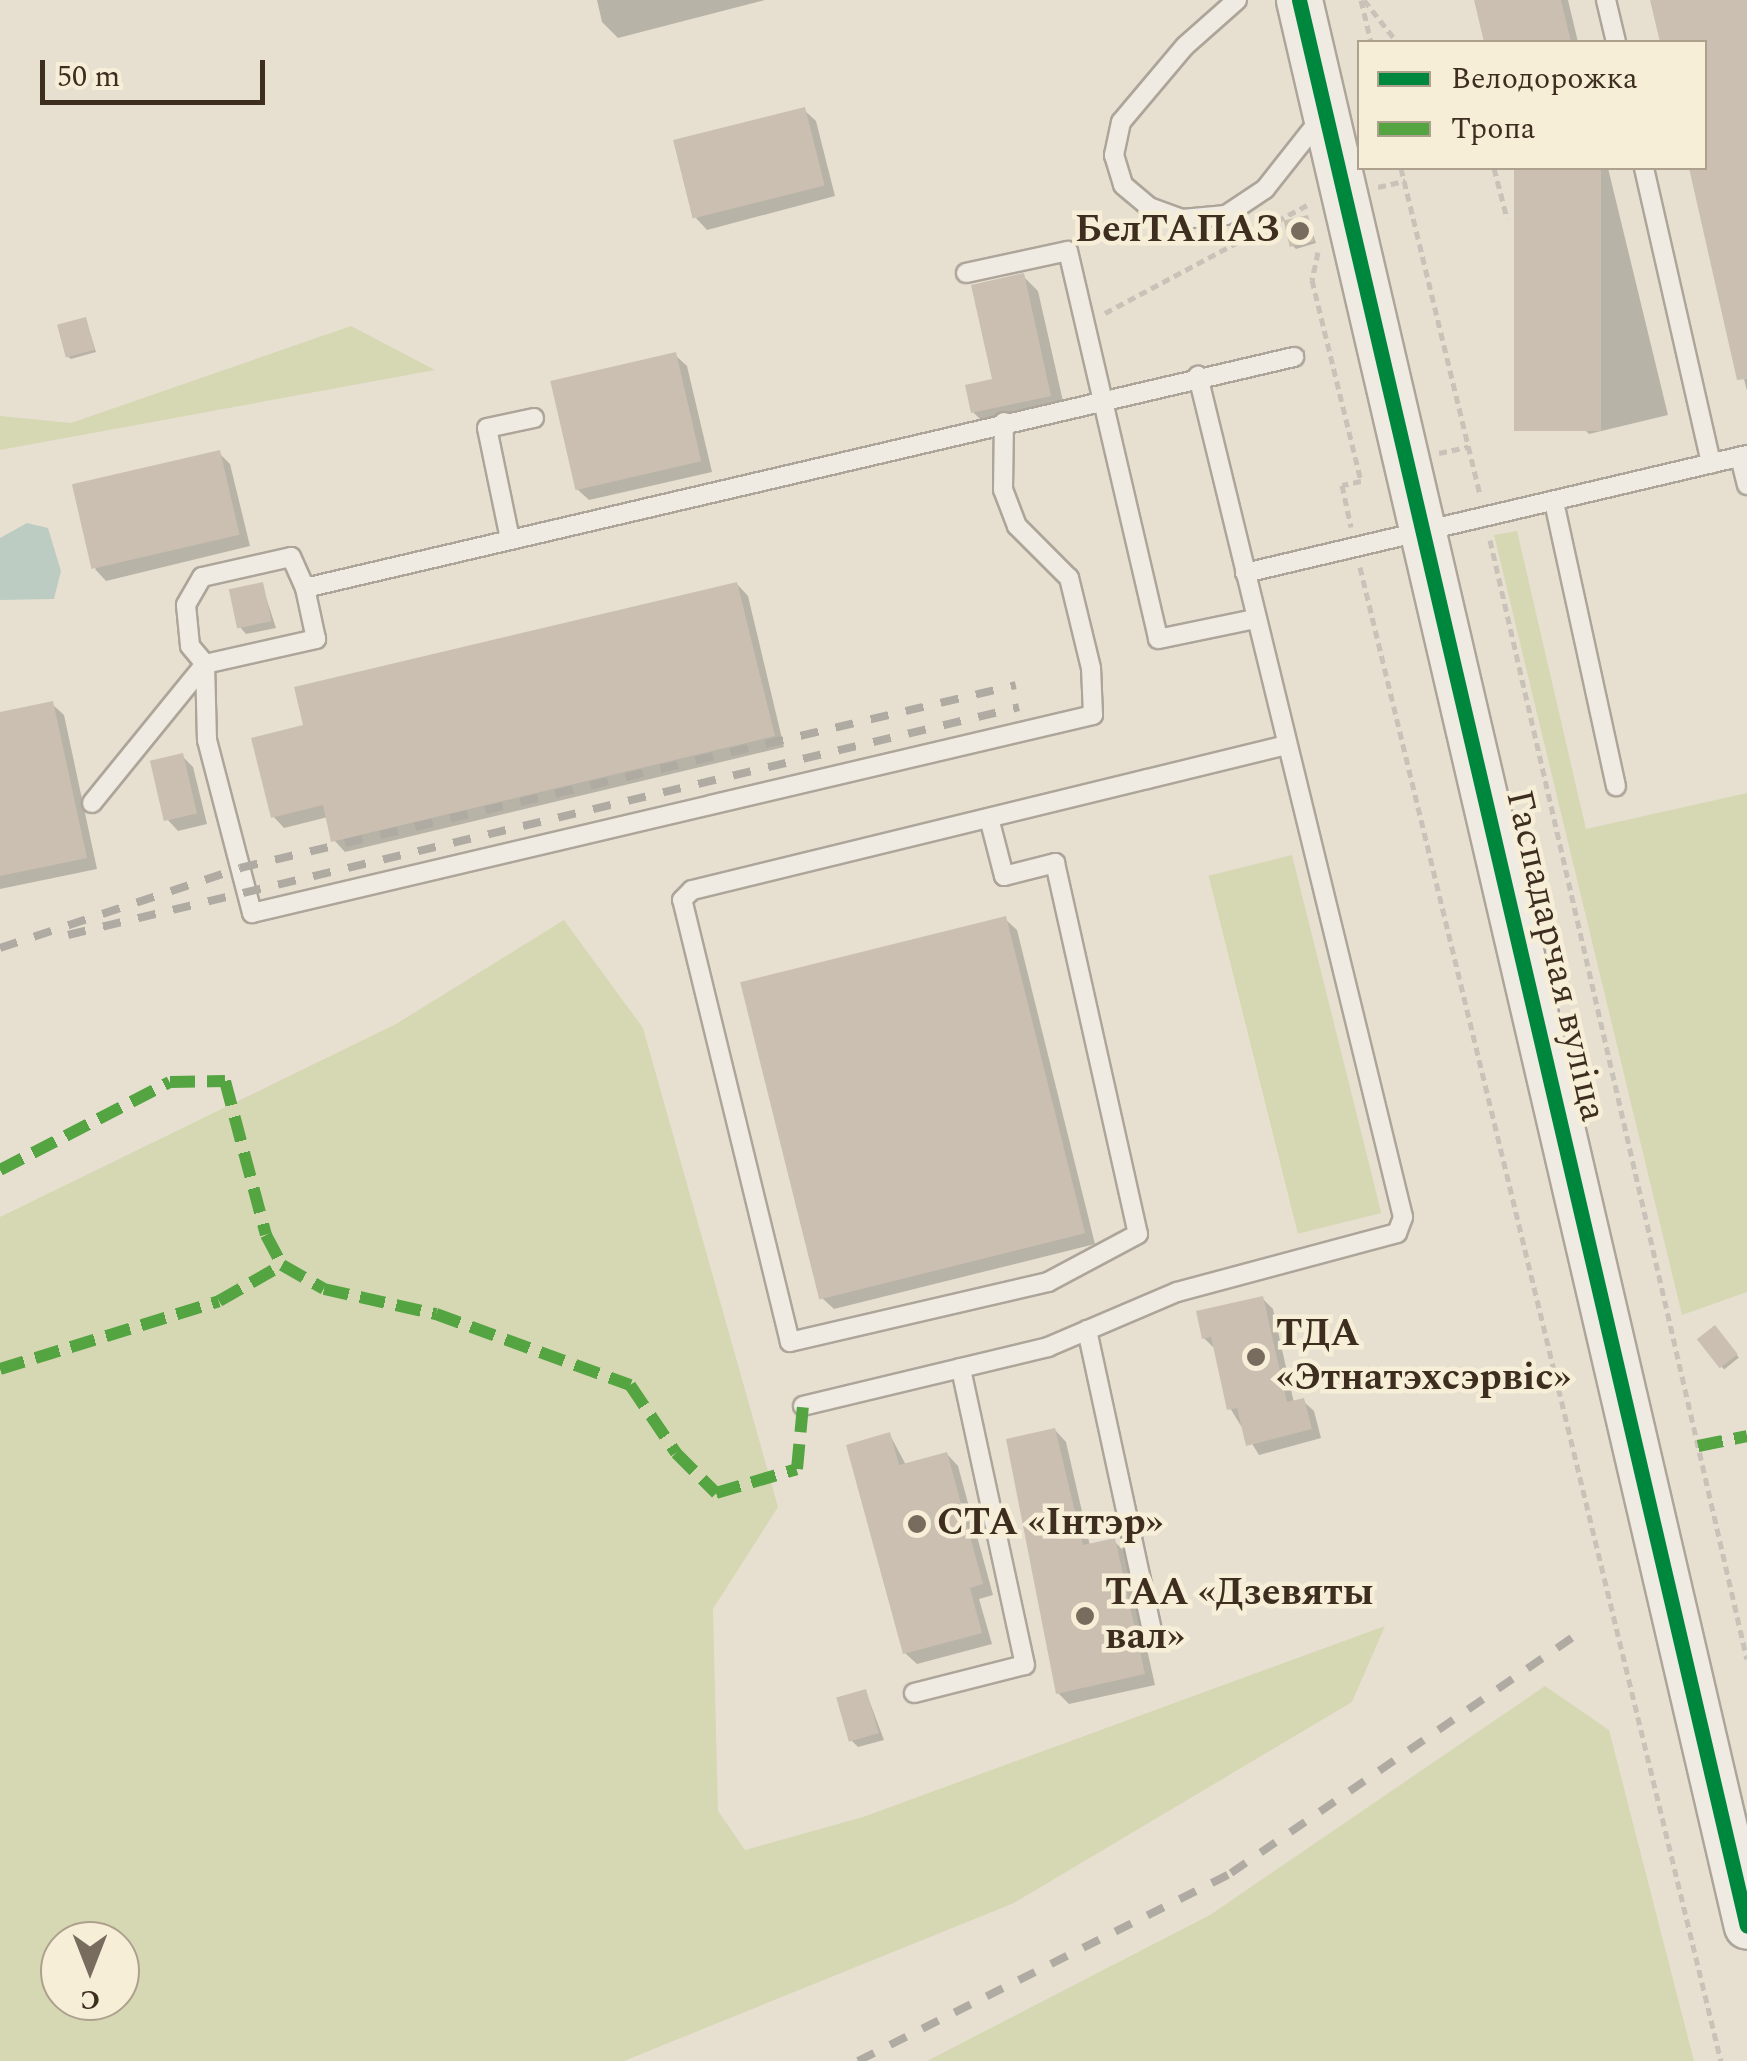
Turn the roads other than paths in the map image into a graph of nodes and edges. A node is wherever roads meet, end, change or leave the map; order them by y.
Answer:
1 (1237, 0) edge
2 (1299, 0) edge
3 (1606, 0) edge
4 (1616, 40) edge
5 (1325, 112) junction
6 (1644, 170) edge
7 (966, 273) dead end
8 (1294, 358) dead end
9 (1198, 376) junction
10 (1105, 398) junction
11 (534, 418) dead end
12 (1004, 422) junction
13 (1744, 456) edge
14 (1711, 464) junction
15 (1747, 484) edge
16 (1554, 502) junction
17 (1423, 532) junction
18 (510, 540) junction
19 (1245, 574) junction
20 (305, 588) junction
21 (1255, 618) junction
22 (205, 664) junction
23 (1286, 746) junction
24 (1616, 786) dead end
25 (92, 803) dead end
26 (989, 818) junction
27 (1086, 1330) junction
28 (961, 1368) junction
29 (803, 1406) dead end
30 (1153, 1636) dead end
31 (914, 1693) dead end
32 (1747, 1926) edge

1 - 5 lane
2 - 5 street, Гаспадарчая вуліца
3 - 4 lane
5 - 17 street, Гаспадарчая вуліца
6 - 14 lane
7 - 10 lane
8 - 9 lane
9 - 10 lane
9 - 19 lane
10 - 12 lane
10 - 21 lane
11 - 18 lane
12 - 18 lane
12 - 22 lane
13 - 14 lane
13 - 15 lane
14 - 16 lane
16 - 17 lane
16 - 24 lane
17 - 19 lane
17 - 32 street, Гаспадарчая вуліца
18 - 20 lane
19 - 21 lane
20 - 22 lane
20 - 22 lane
21 - 23 lane
22 - 25 lane
23 - 26 lane
23 - 27 lane
26 - 26 lane
27 - 28 lane
27 - 30 lane
28 - 29 lane
28 - 31 lane

